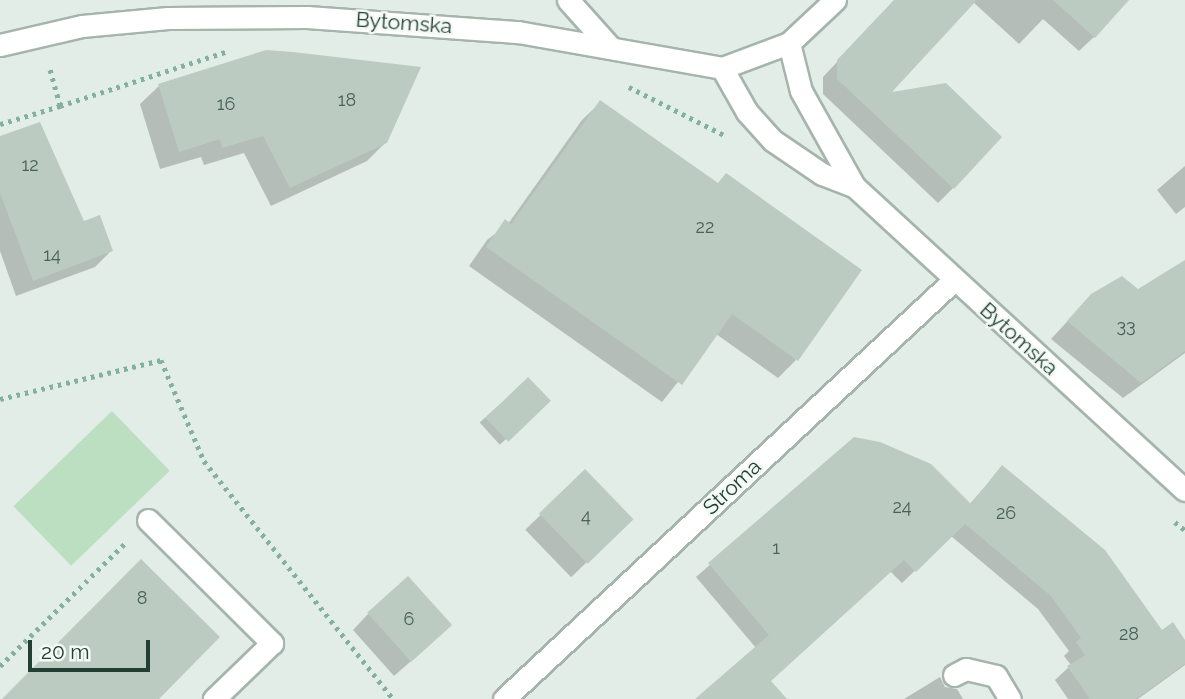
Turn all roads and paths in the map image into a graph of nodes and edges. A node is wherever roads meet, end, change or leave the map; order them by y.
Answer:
1 (568, 0) edge
2 (835, 0) edge
3 (40, 34) junction
4 (789, 43) junction
5 (0, 44) edge
6 (610, 47) junction
7 (234, 48) dead end
8 (722, 68) junction
9 (620, 84) dead end
10 (60, 106) junction
11 (0, 124) edge
12 (772, 140) junction
13 (854, 186) junction
14 (954, 280) junction
15 (0, 399) edge
16 (1185, 490) edge
17 (148, 520) joint
18 (0, 666) edge
19 (954, 676) dead end
20 (507, 696) edge
21 (215, 699) edge
22 (393, 699) edge
23 (1010, 699) edge

1 - 6 street
2 - 4 street, Bytomska
3 - 5 street, Bytomska
3 - 6 street, Bytomska
3 - 10 path
4 - 8 street, Bytomska
4 - 13 street, Bytomska
6 - 8 street, Bytomska
7 - 10 path
8 - 12 street, Bytomska
9 - 12 path
10 - 11 path
12 - 13 street, Bytomska
13 - 14 street, Bytomska
14 - 16 street, Bytomska
14 - 20 street, Stroma
15 - 22 path
17 - 18 path
17 - 21 street
19 - 23 street

